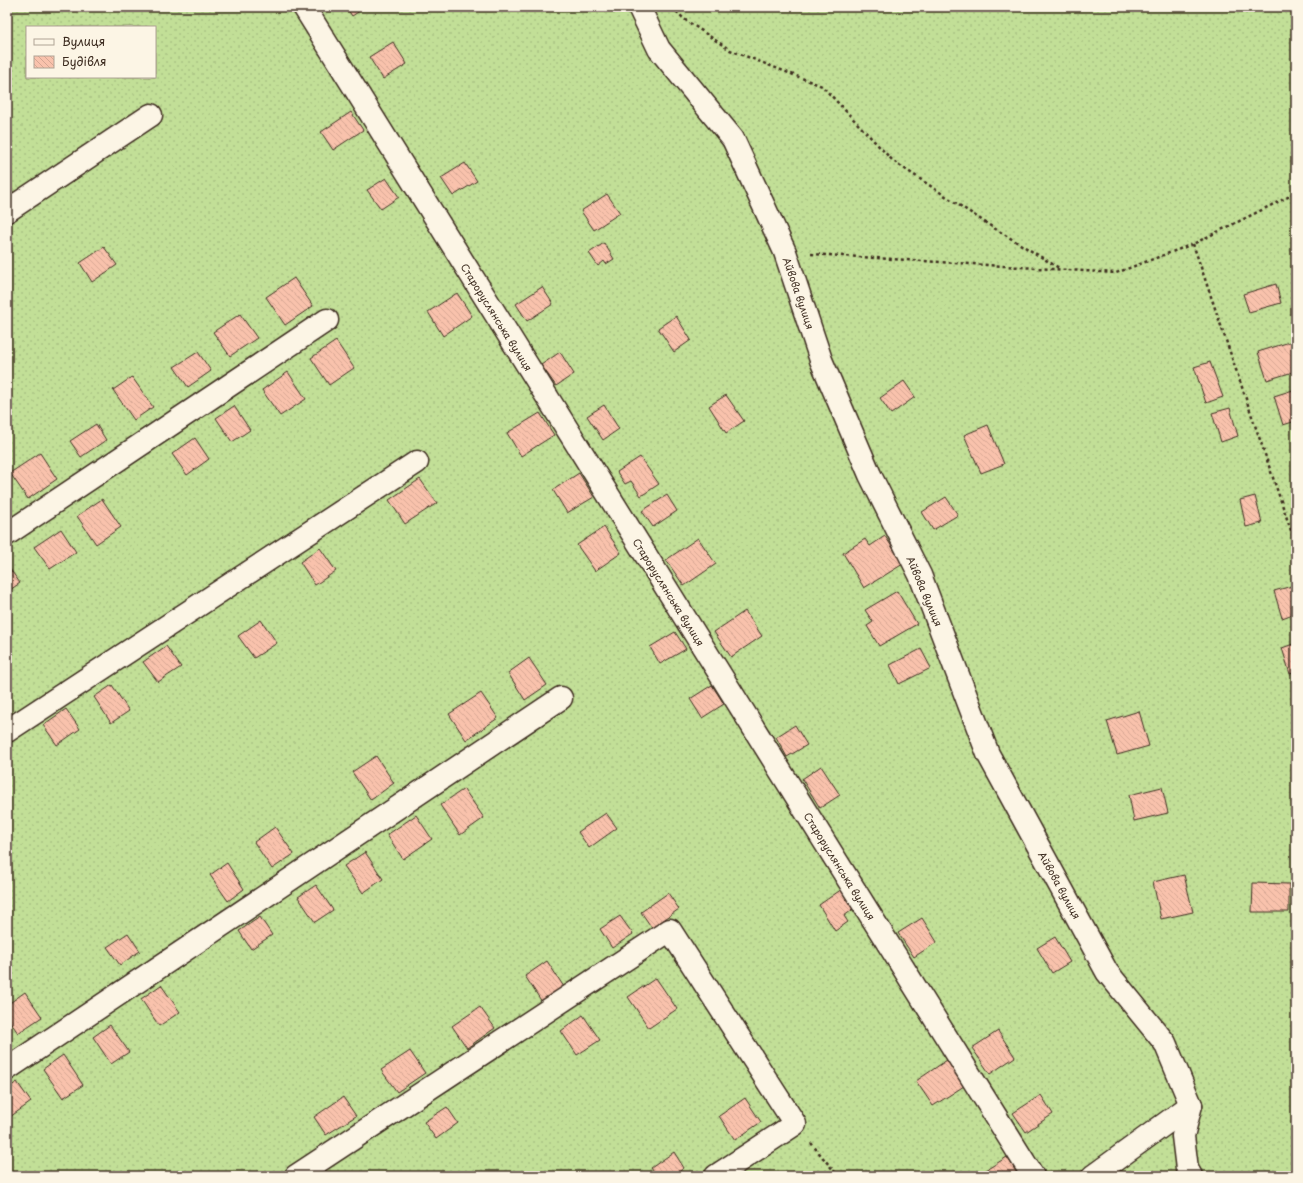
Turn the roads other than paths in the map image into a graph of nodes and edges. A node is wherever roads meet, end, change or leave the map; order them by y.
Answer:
1 (304, 7) edge
2 (639, 7) edge
3 (151, 115) dead end
4 (7, 211) edge
5 (327, 320) dead end
6 (417, 462) dead end
7 (7, 534) edge
8 (561, 698) dead end
9 (7, 730) edge
10 (7, 1069) edge
11 (1191, 1105) junction
12 (296, 1176) edge
13 (716, 1176) edge
14 (1033, 1176) edge
15 (1093, 1176) edge
16 (1191, 1176) edge

1 - 14 street, Староруслянська вулиця
2 - 11 street, Айвова вулиця
3 - 4 street
5 - 7 street
6 - 9 street
8 - 10 street
11 - 15 street
11 - 16 street
12 - 13 street

